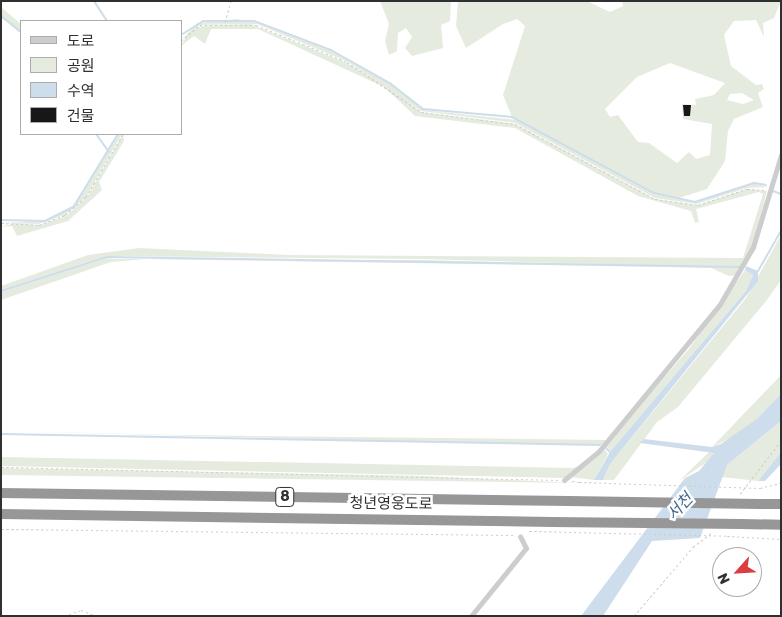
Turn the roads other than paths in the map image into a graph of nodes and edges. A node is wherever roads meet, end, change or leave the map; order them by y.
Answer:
1 (781, 155) edge
2 (564, 480) road end
3 (1, 493) edge
4 (781, 504) edge
5 (1, 514) edge
6 (781, 525) edge
7 (520, 536) road end
8 (471, 616) edge

1 - 2 street
3 - 4 highway, 청년영웅도로 / 8, bridge
5 - 6 highway, 청년영웅도로 / 8, bridge
7 - 8 street

